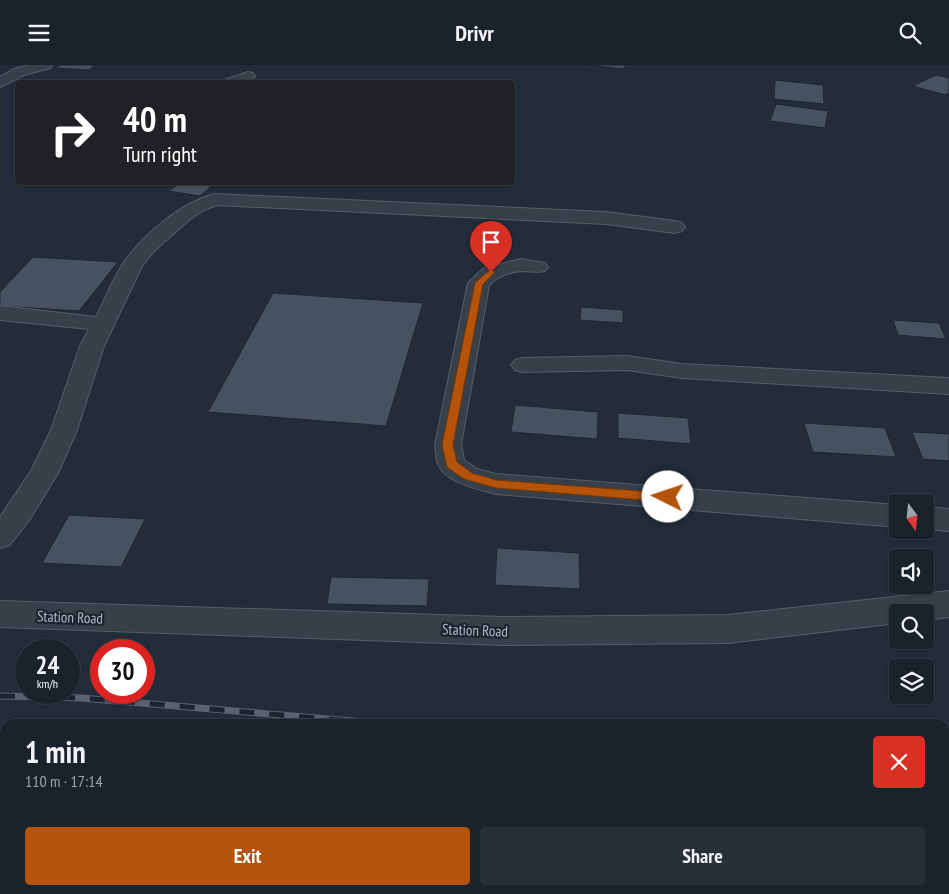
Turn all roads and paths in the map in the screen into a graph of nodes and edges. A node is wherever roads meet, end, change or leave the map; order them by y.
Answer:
1 (51, 67) edge
2 (248, 75) dead end
3 (236, 80) edge
4 (0, 83) edge
5 (222, 191) edge
6 (675, 227) dead end
7 (538, 267) dead end
8 (0, 313) edge
9 (103, 324) junction
10 (523, 365) dead end
11 (949, 386) edge
12 (889, 515) edge
13 (934, 519) edge
14 (949, 520) edge
15 (0, 537) edge
16 (949, 604) edge
17 (0, 614) edge

1 - 4 street
2 - 3 street
5 - 6 street
5 - 9 street
7 - 12 street
8 - 9 street
9 - 15 street
10 - 11 street
13 - 14 street
16 - 17 street, Station Road

